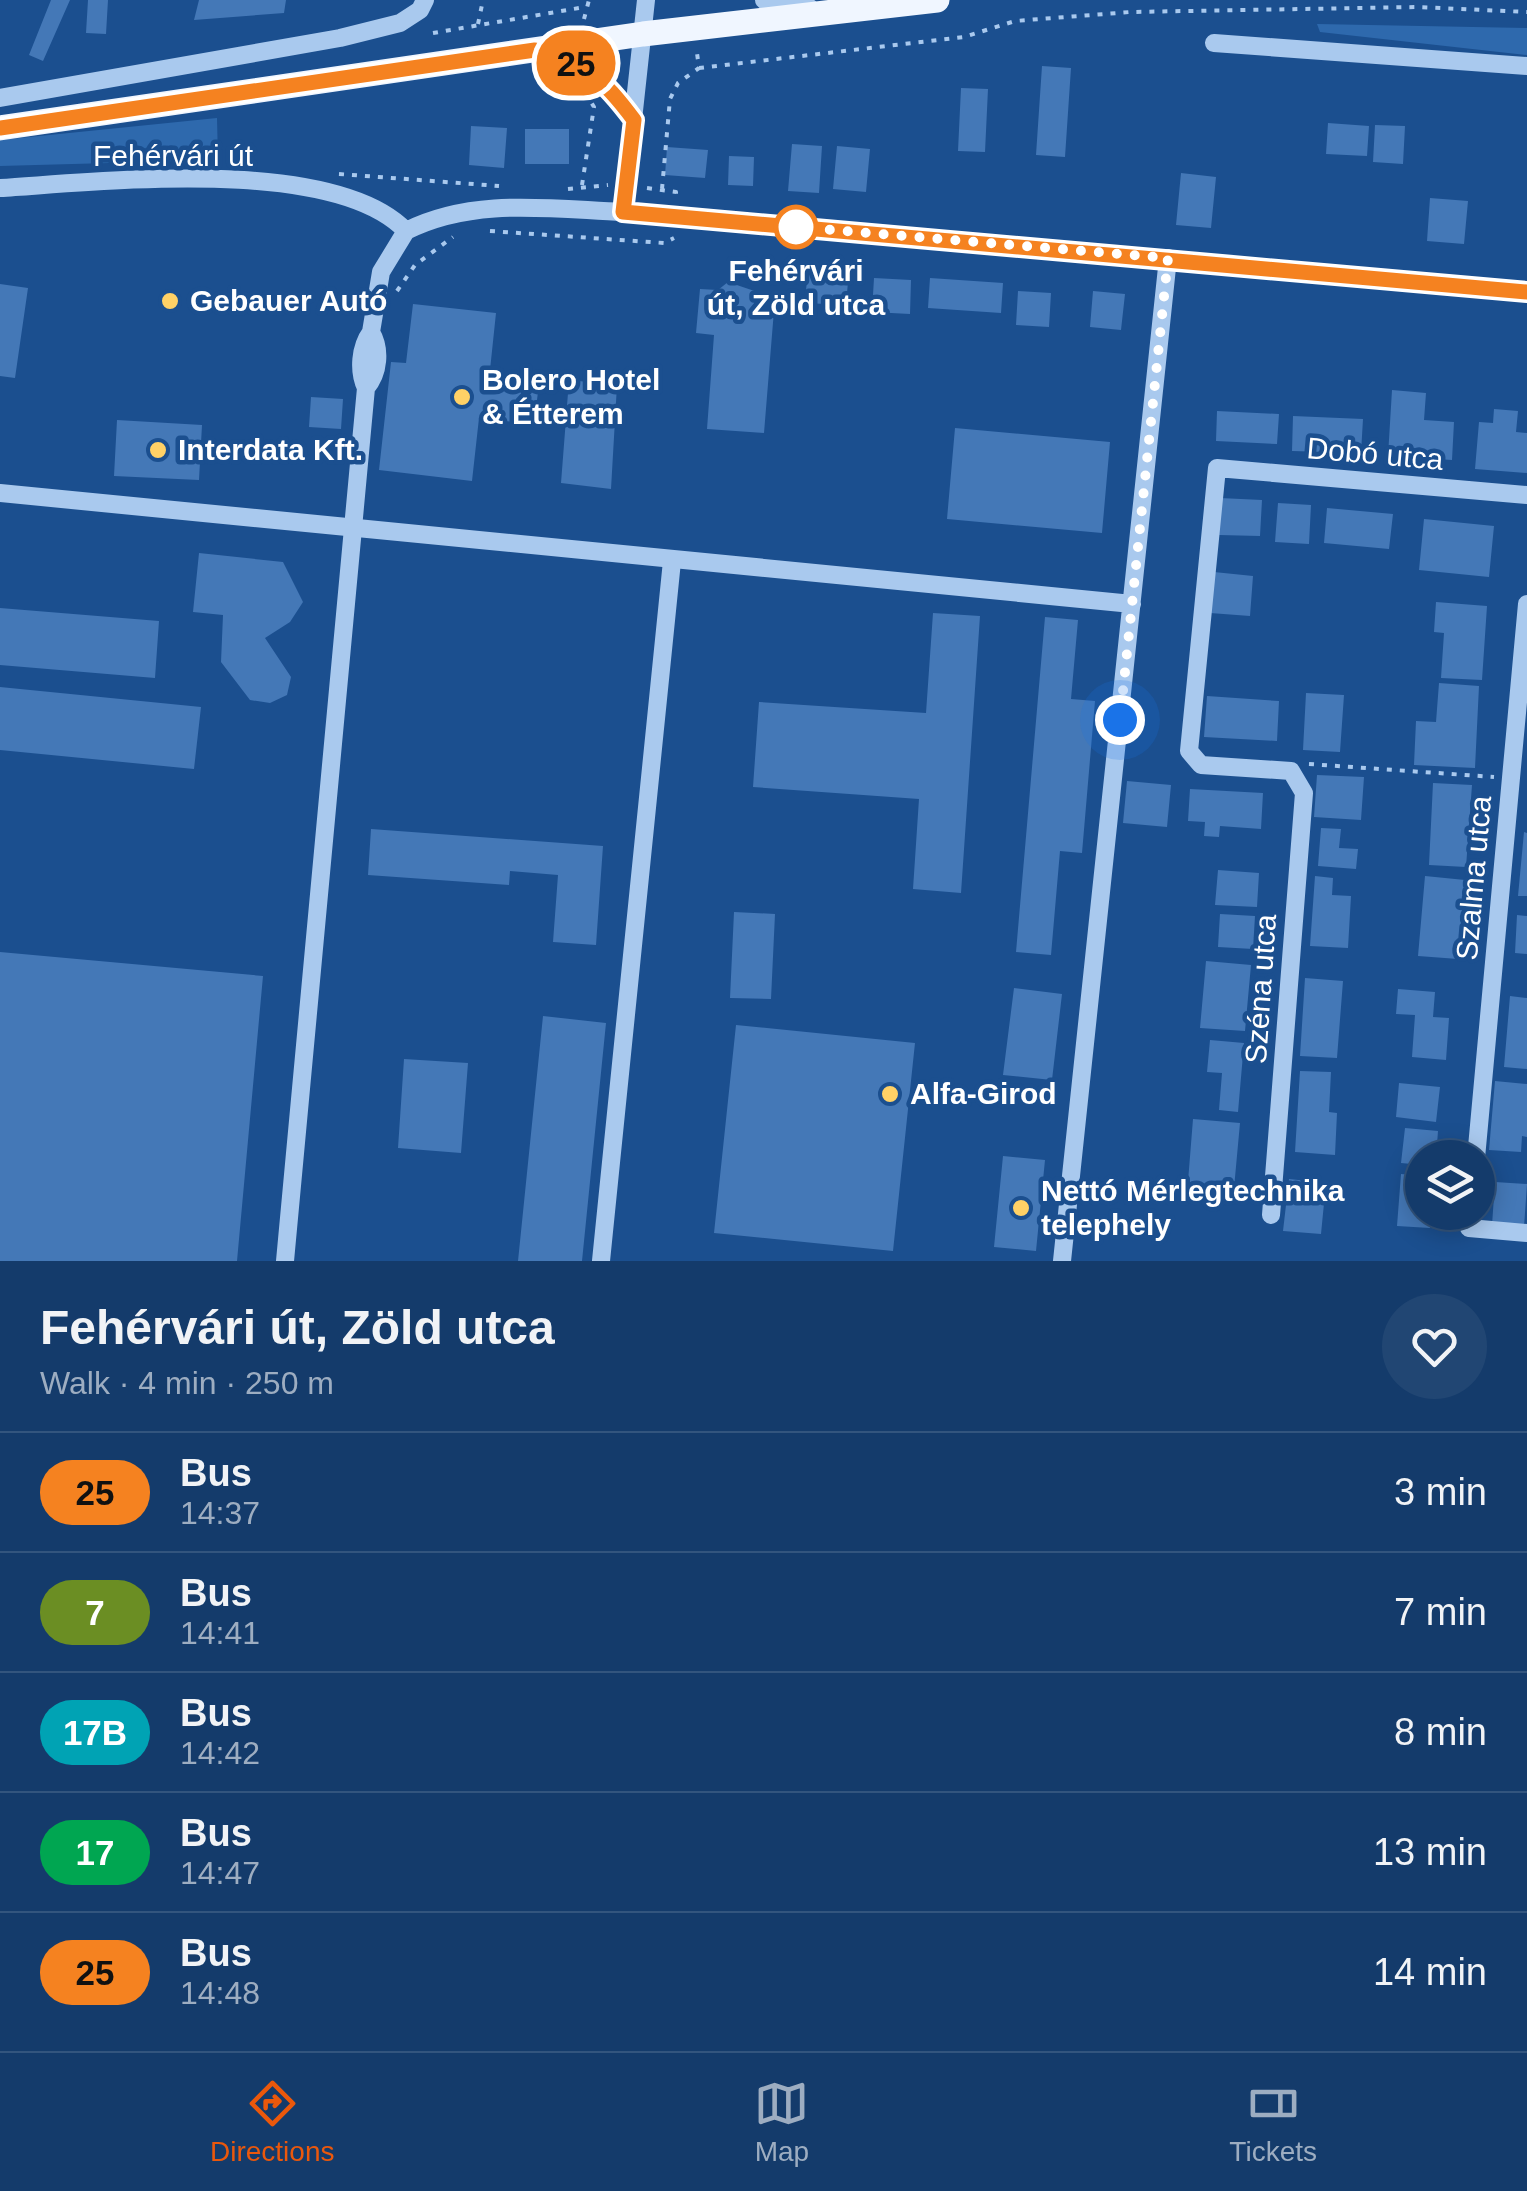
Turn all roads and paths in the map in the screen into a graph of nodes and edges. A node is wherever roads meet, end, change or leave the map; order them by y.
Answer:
1 (483, 0) edge
2 (646, 0) edge
3 (764, 0) edge
4 (936, 0) edge
5 (423, 5) edge
6 (585, 8) dead end
7 (835, 12) junction
8 (1527, 12) edge
9 (478, 24) junction
10 (694, 28) junction
11 (434, 34) dead end
12 (644, 34) junction
13 (1214, 43) dead end
14 (535, 50) junction
15 (1527, 66) edge
16 (700, 68) junction
17 (0, 98) edge
18 (634, 120) junction
19 (0, 128) edge
20 (0, 188) edge
21 (662, 189) dead end
22 (623, 212) junction
23 (466, 230) dead end
24 (485, 230) dead end
25 (406, 231) junction
26 (664, 243) dead end
27 (1168, 258) junction
28 (377, 291) junction
29 (1527, 292) edge
30 (0, 492) edge
31 (1527, 495) edge
32 (350, 524) junction
33 (672, 561) junction
34 (1132, 604) junction
35 (1527, 604) edge
36 (1291, 770) junction
37 (1510, 778) junction
38 (1478, 1140) edge
39 (1271, 1215) dead end
40 (1495, 1225) edge
41 (1527, 1232) edge
42 (285, 1261) edge
43 (601, 1261) edge
44 (1062, 1261) edge

1 - 9 path
2 - 12 street
3 - 7 street
4 - 7 main road
5 - 17 street
6 - 9 path
7 - 10 main road
8 - 16 path
9 - 11 path
10 - 12 main road
10 - 16 path
12 - 14 main road
12 - 18 street
13 - 15 street
14 - 18 street
14 - 19 main road
16 - 21 path
18 - 22 street
20 - 25 street, Fehérvári út
22 - 25 street
22 - 27 street
23 - 28 path
24 - 26 path
25 - 28 street
27 - 29 street
27 - 34 street
28 - 32 street
30 - 32 street
31 - 36 street, Dobó utca
32 - 33 street
32 - 42 street
33 - 34 street
33 - 43 street
34 - 44 street
35 - 37 street, Szalma utca
36 - 37 path
36 - 39 street, Széna utca
37 - 38 street, Szalma utca
40 - 41 street

